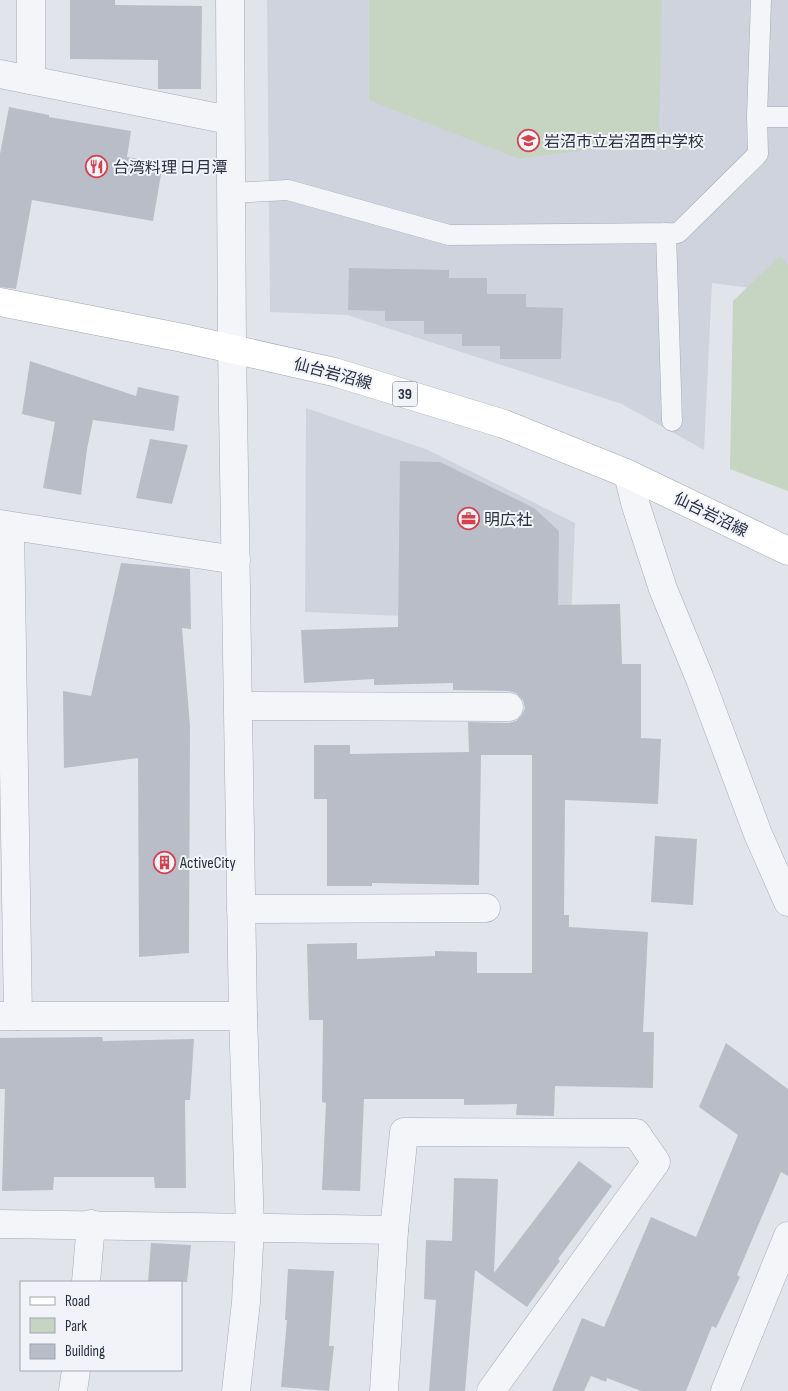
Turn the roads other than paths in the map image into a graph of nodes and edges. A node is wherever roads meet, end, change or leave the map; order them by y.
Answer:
1 (31, 0) edge
2 (230, 0) edge
3 (761, 0) edge
4 (0, 74) edge
5 (31, 80) junction
6 (757, 116) junction
7 (788, 117) edge
8 (229, 120) junction
9 (230, 193) junction
10 (666, 233) junction
11 (0, 302) edge
12 (232, 348) junction
13 (672, 422) dead end
14 (628, 474) junction
15 (5, 526) edge
16 (788, 551) edge
17 (236, 560) junction
18 (239, 706) junction
19 (509, 707) dead end
20 (788, 902) edge
21 (486, 908) dead end
22 (241, 909) junction
23 (9, 1016) edge
24 (243, 1016) junction
25 (0, 1224) edge
26 (91, 1224) junction
27 (250, 1227) junction
28 (394, 1230) junction
29 (788, 1236) edge
30 (86, 1281) edge
31 (76, 1371) edge
32 (73, 1391) edge
33 (236, 1391) edge
34 (384, 1391) edge
35 (491, 1391) edge
36 (725, 1391) edge

1 - 5 street
2 - 8 street
3 - 6 lane
4 - 5 street
5 - 8 street
6 - 7 lane
6 - 10 lane
8 - 9 street
9 - 10 lane
9 - 12 street
10 - 13 lane
11 - 12 main road, 仙台岩沼線 / 39
12 - 14 main road, 仙台岩沼線 / 39
12 - 17 street
14 - 16 main road, 仙台岩沼線 / 39
14 - 20 street
15 - 17 street
15 - 23 street
17 - 18 street
18 - 19 street
18 - 22 street
21 - 22 street
22 - 24 street
23 - 24 street
24 - 27 street
25 - 26 street
26 - 27 street
26 - 30 street
27 - 28 street
27 - 33 street
28 - 34 street
28 - 35 street
29 - 36 street
31 - 32 street

